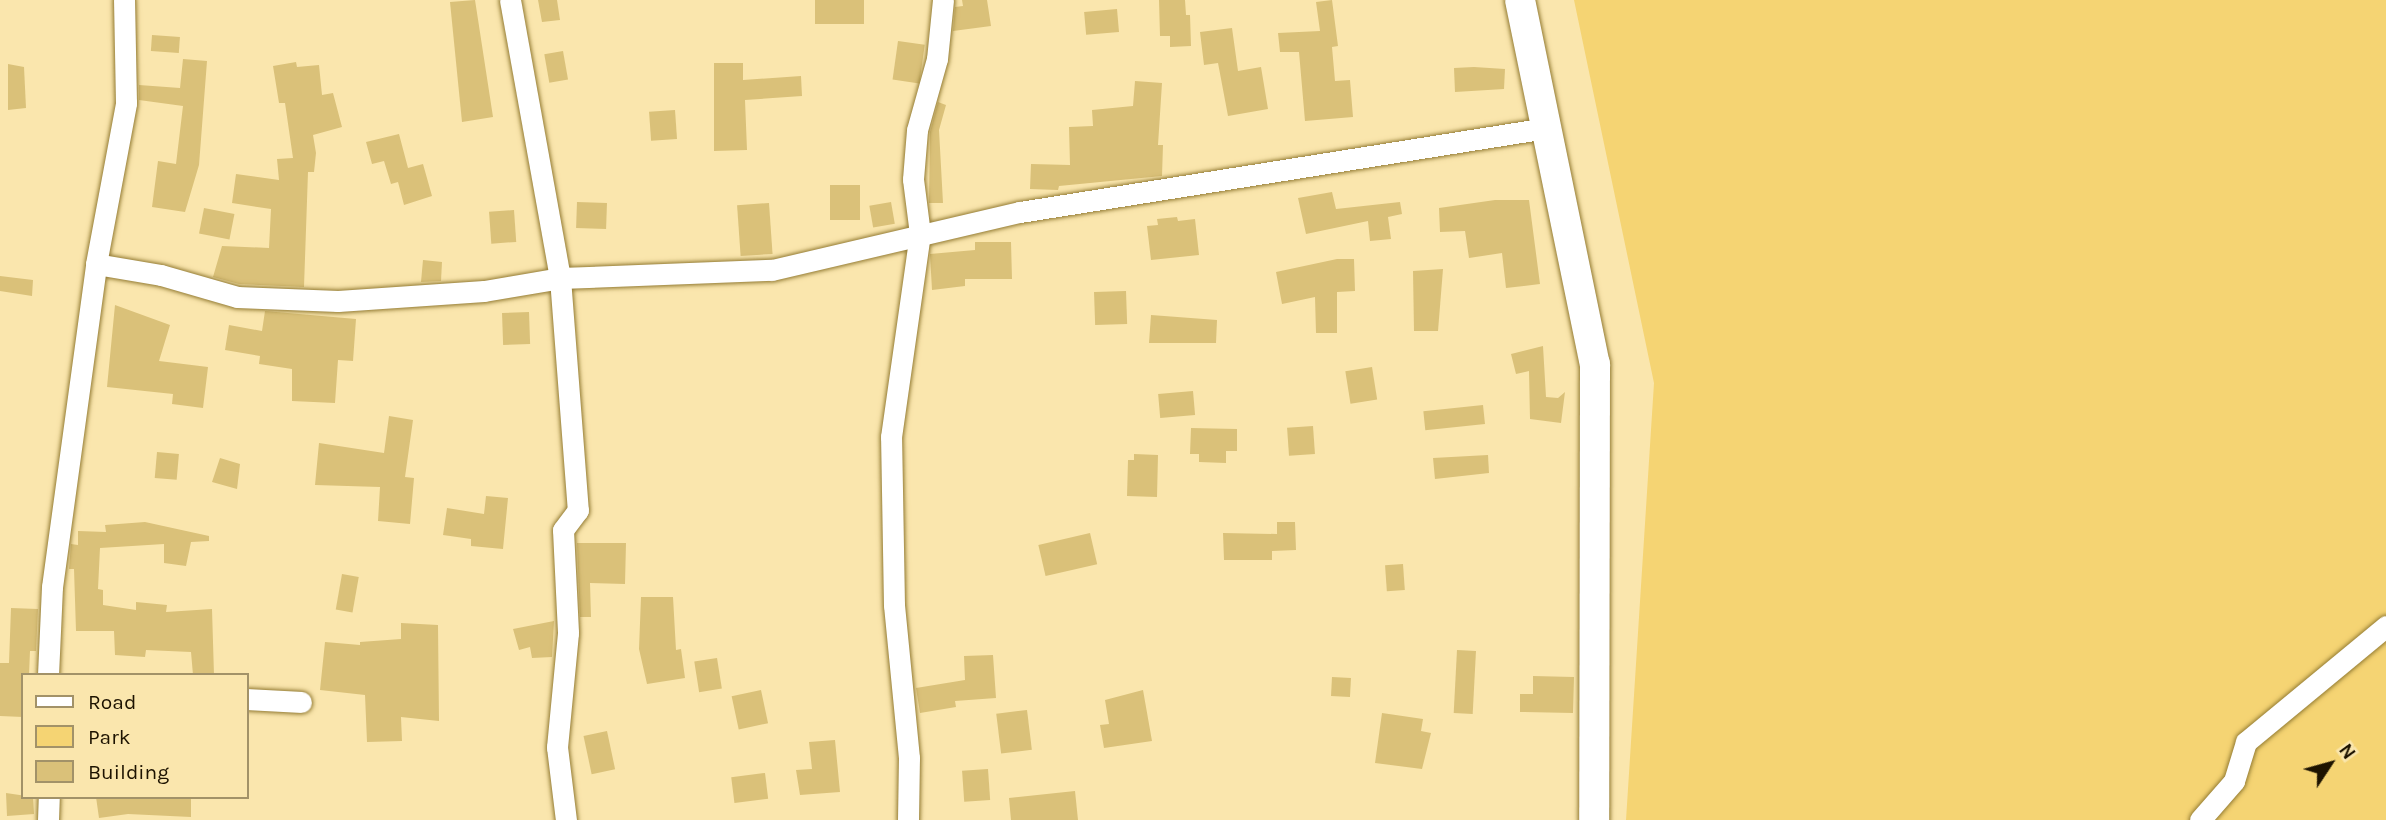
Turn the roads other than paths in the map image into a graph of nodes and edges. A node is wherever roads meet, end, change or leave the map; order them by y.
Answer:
1 (124, 0) edge
2 (510, 0) edge
3 (943, 0) edge
4 (1520, 0) edge
5 (1546, 128) junction
6 (920, 234) junction
7 (96, 264) junction
8 (561, 278) junction
9 (2386, 626) edge
10 (48, 673) edge
11 (248, 699) edge
12 (301, 702) dead end
13 (49, 799) edge
14 (48, 820) edge
15 (566, 820) edge
16 (908, 820) edge
17 (1594, 820) edge
18 (2200, 820) edge

1 - 7 street
2 - 8 street
3 - 6 street
4 - 5 street
5 - 6 street
5 - 17 street
6 - 8 street
6 - 16 street
7 - 8 street
7 - 10 street
8 - 15 street
9 - 18 street
11 - 12 street
13 - 14 street

